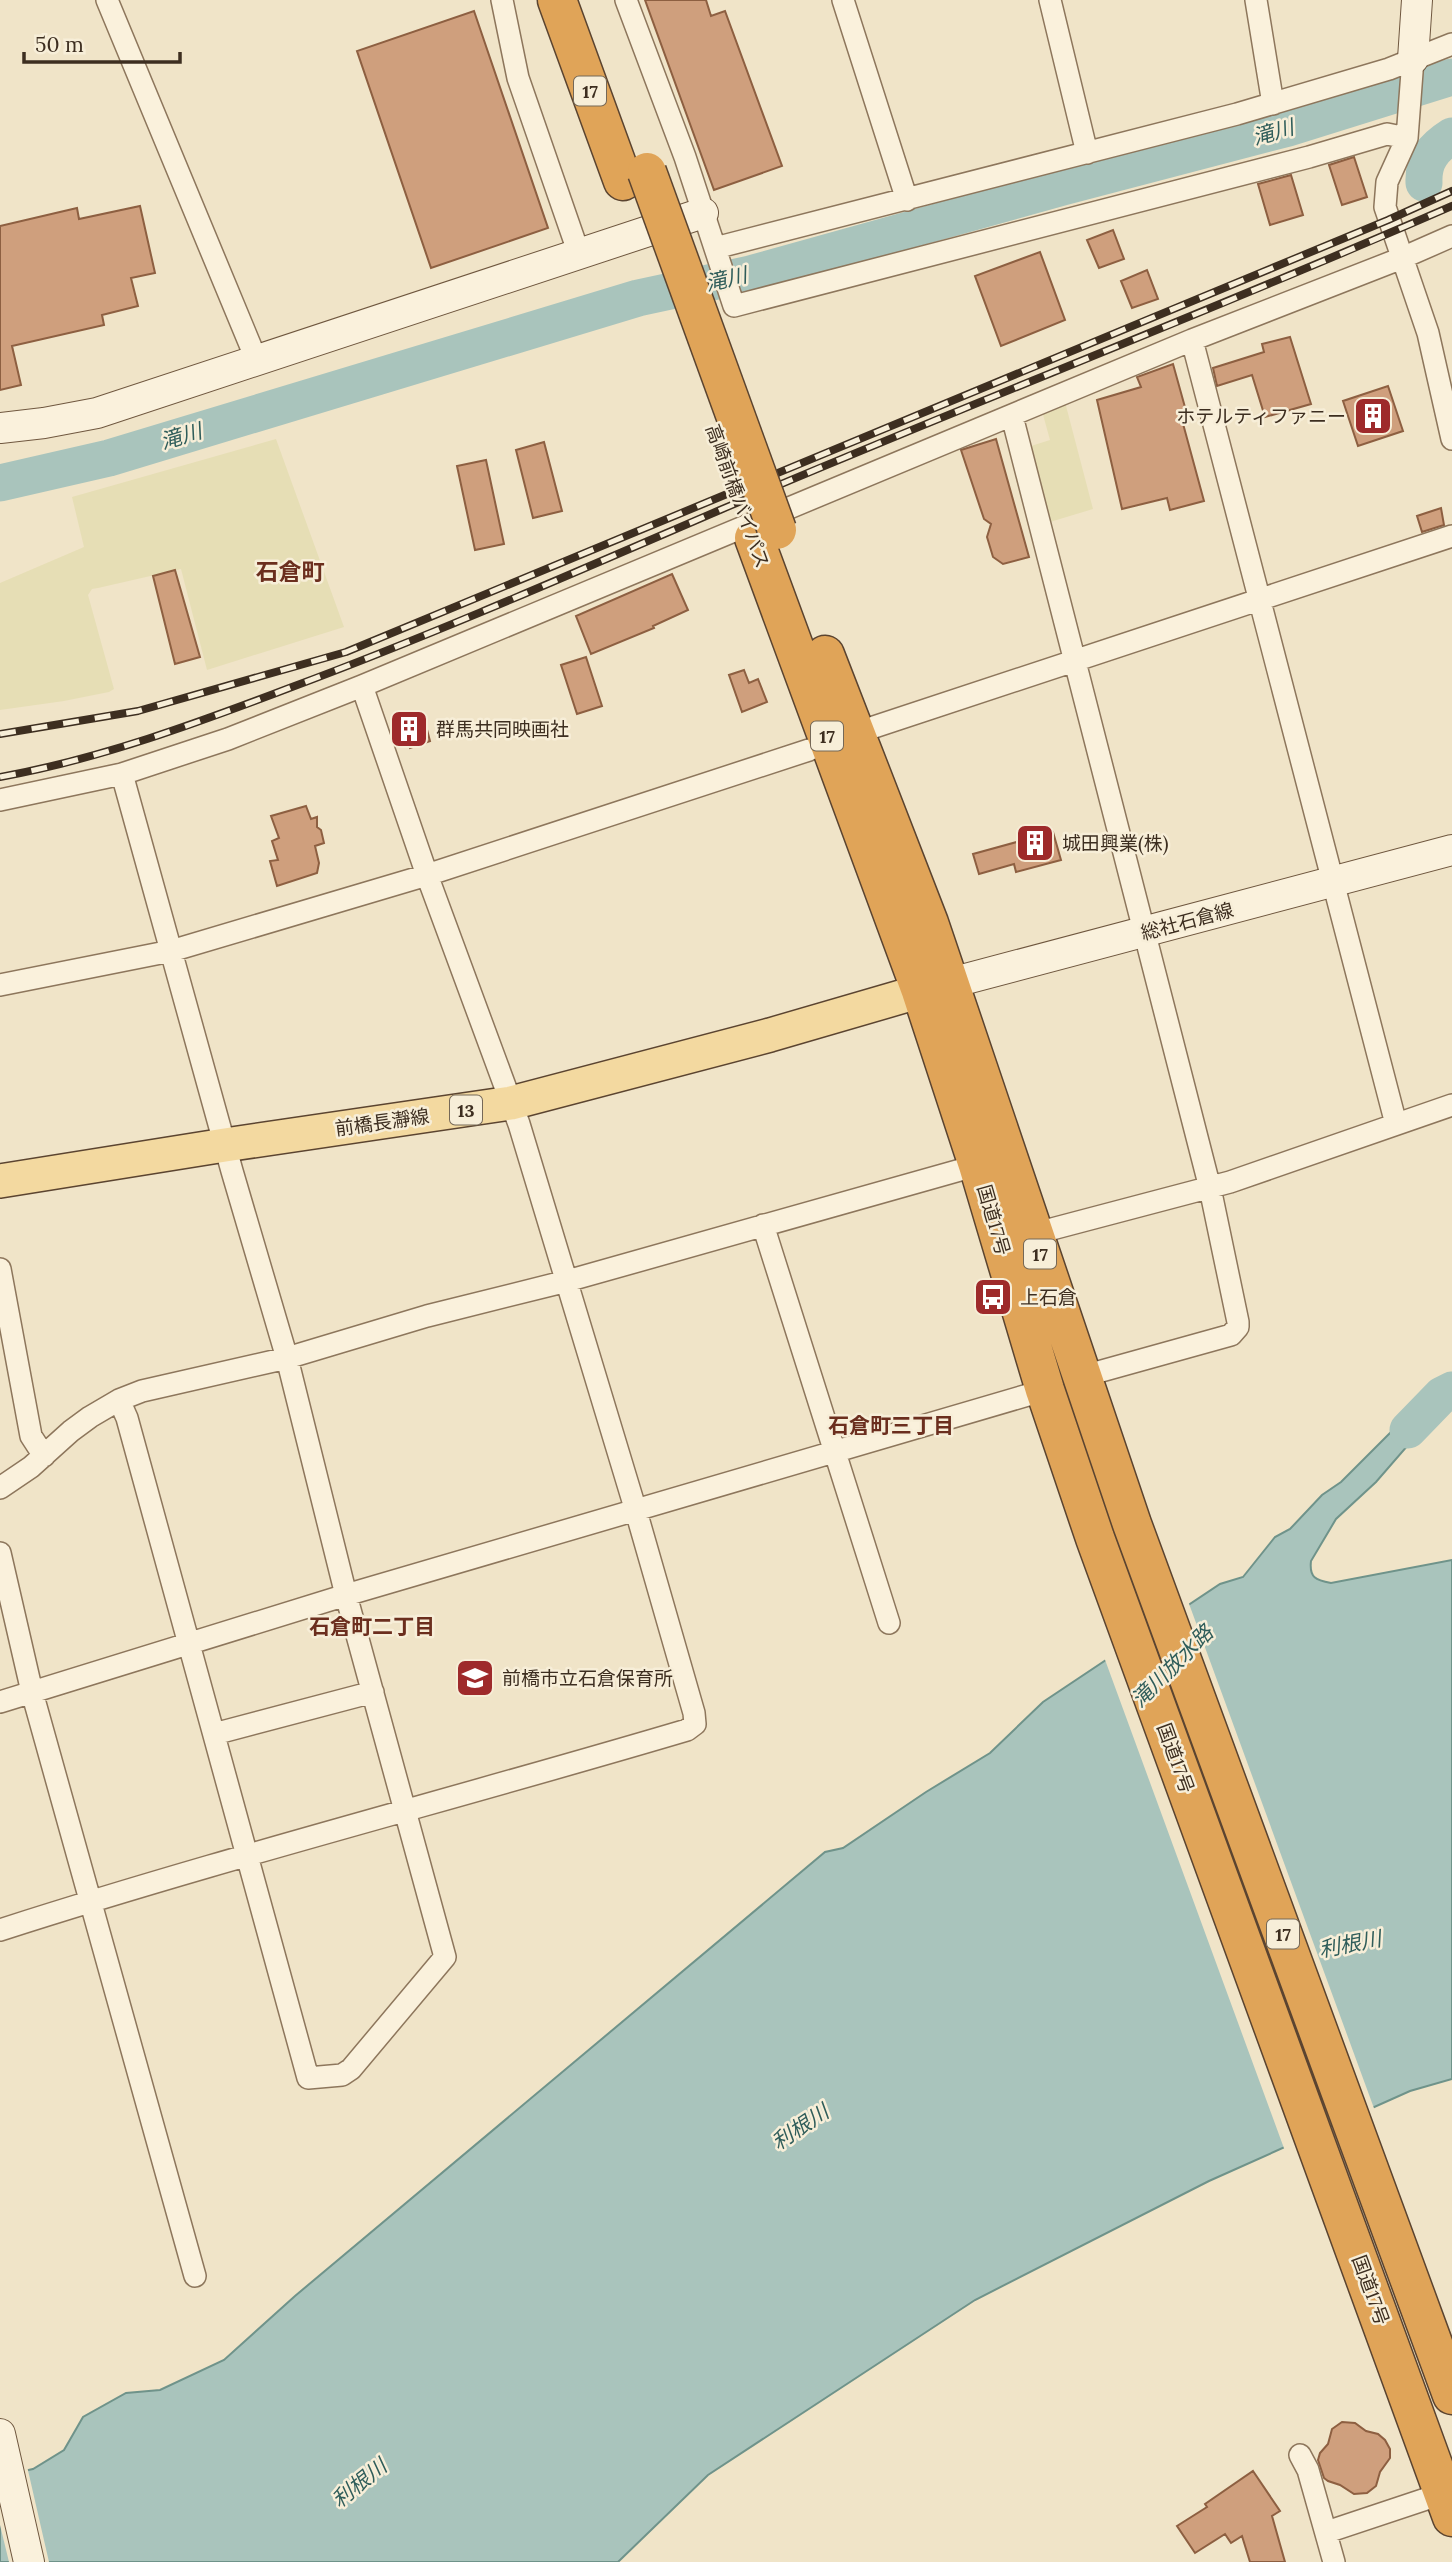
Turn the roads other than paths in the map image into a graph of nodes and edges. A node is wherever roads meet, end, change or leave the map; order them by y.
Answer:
1 (107, 0) edge
2 (502, 0) edge
3 (557, 0) edge
4 (584, 0) edge
5 (626, 0) edge
6 (843, 0) edge
7 (1050, 0) edge
8 (1256, 0) edge
9 (1417, 0) edge
10 (1452, 44) edge
11 (1413, 64) junction
12 (1273, 104) junction
13 (1407, 138) junction
14 (1087, 153) junction
15 (635, 177) junction
16 (907, 200) junction
17 (703, 213) junction
18 (1452, 236) edge
19 (717, 253) junction
20 (579, 254) junction
21 (1402, 258) junction
22 (1192, 340) junction
23 (256, 359) junction
24 (1012, 416) junction
25 (0, 428) edge
26 (1452, 439) edge
27 (1452, 536) edge
28 (1260, 600) junction
29 (1076, 662) junction
30 (362, 686) junction
31 (874, 727) dead end
32 (809, 750) dead end
33 (122, 774) junction
34 (0, 800) edge
35 (1452, 850) edge
36 (427, 875) junction
37 (1332, 883) junction
38 (1144, 932) junction
39 (171, 951) junction
40 (0, 985) edge
41 (935, 987) junction
42 (511, 1103) junction
43 (1452, 1105) edge
44 (1396, 1124) junction
45 (225, 1145) junction
46 (978, 1165) junction
47 (0, 1181) edge
48 (1210, 1188) junction
49 (763, 1225) junction
50 (1033, 1234) junction
51 (0, 1269) edge
52 (567, 1280) junction
53 (287, 1358) junction
54 (1080, 1377) junction
55 (1045, 1390) junction
56 (119, 1400) junction
57 (835, 1451) junction
58 (44, 1456) junction
59 (0, 1488) edge
60 (636, 1511) junction
61 (0, 1553) edge
62 (346, 1595) junction
63 (889, 1623) dead end
64 (188, 1644) junction
65 (33, 1692) junction
66 (373, 1692) junction
67 (0, 1702) edge
68 (214, 1734) junction
69 (405, 1811) junction
70 (247, 1856) junction
71 (90, 1901) junction
72 (0, 1930) edge
73 (195, 2276) dead end
74 (1452, 2395) edge
75 (0, 2434) edge
76 (1300, 2455) dead end
77 (1449, 2500) edge
78 (1327, 2532) junction
79 (29, 2562) edge
80 (1335, 2562) edge

1 - 23 street
2 - 20 street
3 - 15 highway, 高崎前橋バイパス / 17
4 - 15 highway, 高崎前橋バイパス / 17
5 - 17 street
6 - 16 street
7 - 14 street
8 - 12 street
9 - 11 street
10 - 11 street
11 - 12 street
11 - 13 street
12 - 14 street
13 - 19 street
13 - 21 street
14 - 16 street
15 - 41 highway, 高崎前橋バイパス / 17, bridge
16 - 19 street
17 - 19 street
17 - 20 street
18 - 21 street
20 - 23 street
21 - 22 street
21 - 26 street
22 - 24 street
22 - 28 street
23 - 25 street
24 - 29 street
24 - 30 street
27 - 28 street
28 - 29 street
28 - 37 street
29 - 31 street
29 - 38 street
30 - 33 street
30 - 36 street
32 - 36 street
33 - 34 street
33 - 39 street
35 - 37 street, 総社石倉線
36 - 39 street
36 - 42 street
37 - 38 street, 総社石倉線
37 - 44 street
38 - 41 street, 総社石倉線
38 - 48 street
39 - 40 street
39 - 45 street
41 - 42 main road, 前橋長瀞線 / 13
41 - 46 highway, 国道17号 / 17
41 - 50 highway, 国道17号 / 17
42 - 45 main road, 前橋長瀞線 / 13
42 - 52 street
43 - 44 street
44 - 48 street
45 - 47 main road, 前橋長瀞線 / 13
45 - 53 street
46 - 49 street
46 - 55 highway, 国道17号 / 17
48 - 50 street
48 - 54 street
49 - 52 street
49 - 57 street
50 - 54 highway, 国道17号 / 17
51 - 58 street
52 - 53 street
52 - 60 street
53 - 56 street
53 - 62 street
54 - 74 highway, 国道17号 / 17
55 - 57 street
55 - 77 highway, 国道17号 / 17
56 - 58 street
56 - 64 street
57 - 60 street
57 - 63 street
58 - 59 street
60 - 62 street
60 - 69 street
61 - 65 street
62 - 64 street
62 - 66 street
64 - 65 street
64 - 68 street
65 - 67 street
65 - 71 street
66 - 68 street
66 - 69 street
68 - 70 street
69 - 70 street
69 - 70 street
70 - 71 street
71 - 72 street
71 - 73 street
75 - 79 street
76 - 78 street
77 - 78 street
78 - 80 street

